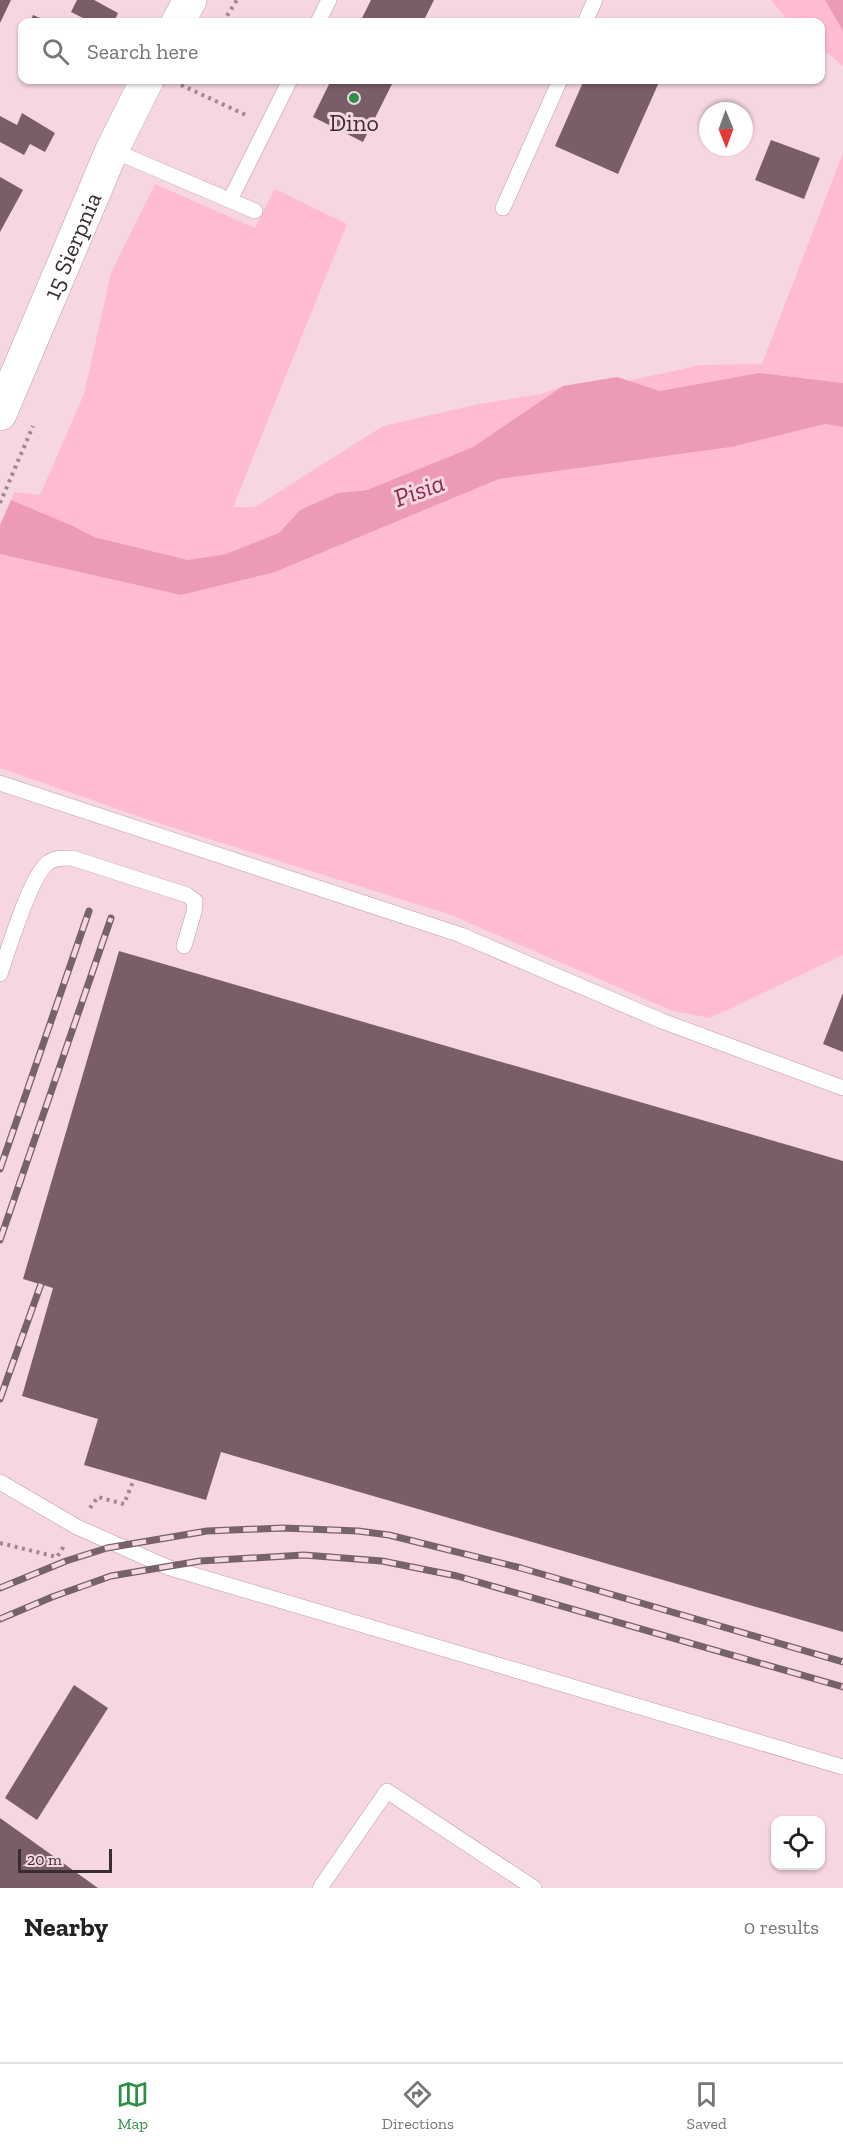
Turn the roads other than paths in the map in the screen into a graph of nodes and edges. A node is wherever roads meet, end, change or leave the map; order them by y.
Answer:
1 (190, 0) edge
2 (329, 0) edge
3 (595, 0) edge
4 (180, 18) edge
5 (320, 18) edge
6 (587, 18) edge
7 (145, 84) edge
8 (288, 84) edge
9 (558, 84) edge
10 (112, 150) junction
11 (230, 200) junction
12 (502, 208) dead end
13 (255, 211) dead end
14 (0, 414) edge
15 (0, 783) edge
16 (184, 946) dead end
17 (0, 974) edge
18 (843, 1088) edge
19 (0, 1482) edge
20 (843, 1767) edge
21 (320, 1888) edge
22 (534, 1888) edge

1 - 4 main road
2 - 5 lane
3 - 6 lane
7 - 10 main road, 15 Sierpnia
8 - 11 lane
9 - 12 lane
10 - 11 lane
10 - 14 main road, 15 Sierpnia
11 - 13 lane
15 - 18 lane
16 - 17 lane
19 - 20 lane
21 - 22 lane

